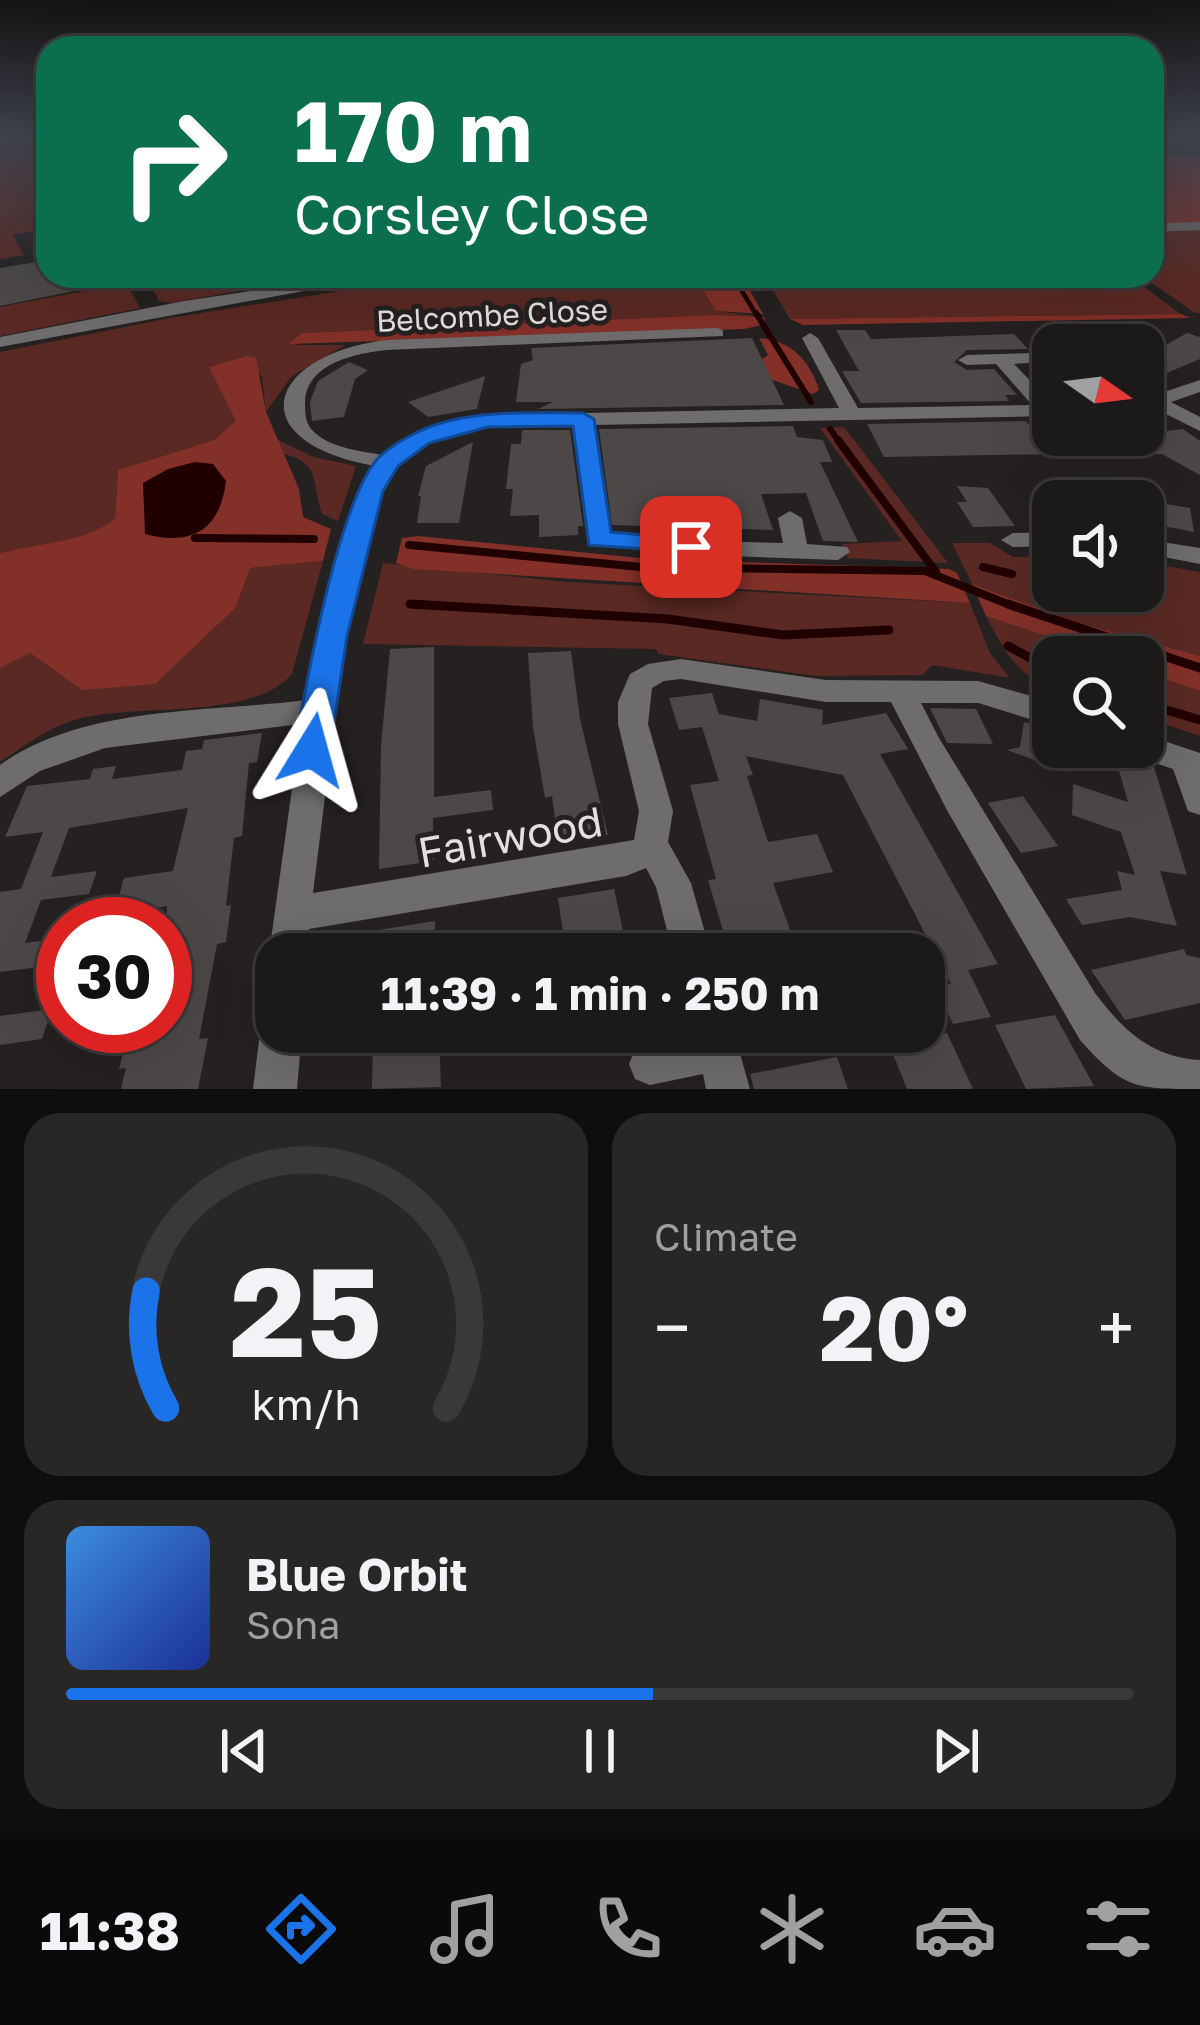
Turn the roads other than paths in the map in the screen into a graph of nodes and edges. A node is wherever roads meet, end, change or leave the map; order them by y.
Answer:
1 (1200, 226) edge
2 (1164, 228) edge
3 (302, 288) edge
4 (787, 333) dead end
5 (706, 336) dead end
6 (0, 342) edge
7 (1032, 358) edge
8 (967, 360) dead end
9 (1003, 362) junction
10 (1200, 386) edge
11 (1032, 392) edge
12 (1164, 399) edge
13 (1032, 410) edge
14 (1164, 410) edge
15 (852, 414) junction
16 (583, 419) junction
17 (1200, 425) edge
18 (388, 462) junction
19 (790, 518) dead end
20 (1032, 534) edge
21 (1013, 540) dead end
22 (1164, 550) edge
23 (797, 551) junction
24 (838, 552) dead end
25 (1200, 556) edge
26 (900, 689) junction
27 (1032, 708) edge
28 (317, 710) junction
29 (1164, 754) edge
30 (1193, 764) edge
31 (0, 783) edge
32 (1200, 801) edge
33 (651, 845) junction
34 (292, 914) junction
35 (290, 933) edge
36 (686, 933) edge
37 (279, 1053) edge
38 (720, 1057) edge
39 (650, 1064) dead end
40 (1200, 1082) edge
41 (275, 1089) edge

1 - 2 street
3 - 6 street
4 - 15 street
5 - 18 street, Belcombe Close
7 - 9 street
8 - 9 street
9 - 11 street
10 - 12 street
13 - 15 street
14 - 17 street
15 - 16 street
16 - 18 street
16 - 23 street
18 - 28 street
19 - 23 street
20 - 21 street
22 - 25 street
23 - 24 street
26 - 27 street, Fairwood
26 - 33 street, Fairwood
26 - 40 street
28 - 31 street
28 - 34 street
29 - 30 street
30 - 32 street
33 - 34 street, Fairwood
33 - 36 street
34 - 35 street
37 - 41 street
38 - 39 street

